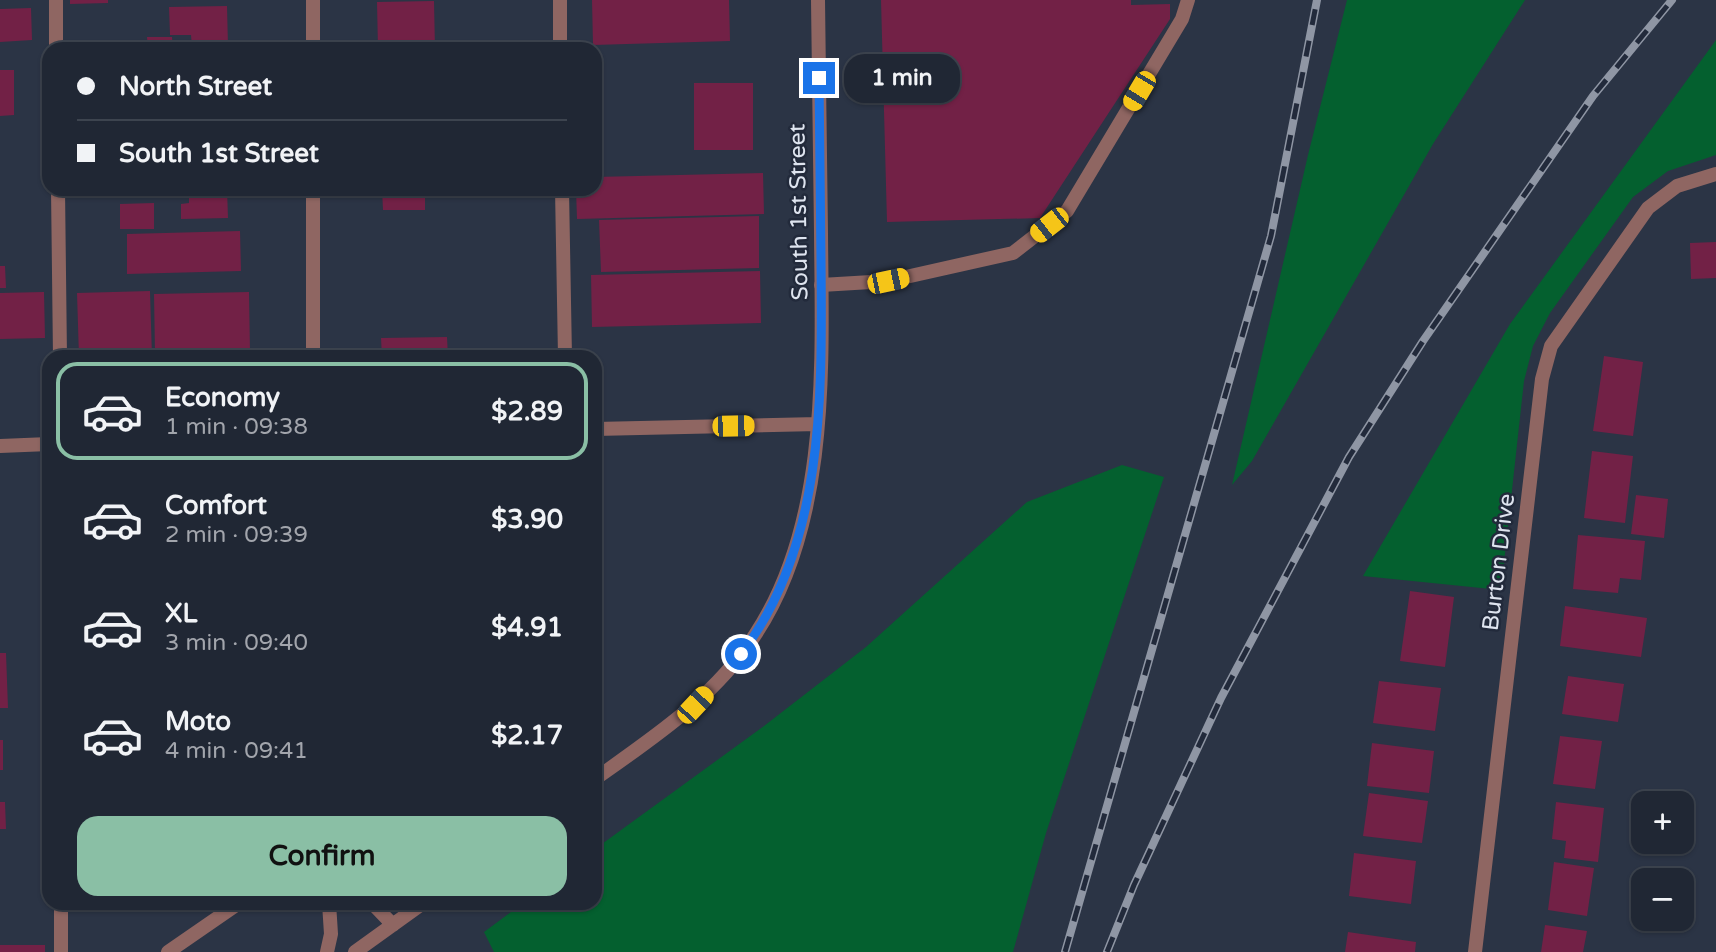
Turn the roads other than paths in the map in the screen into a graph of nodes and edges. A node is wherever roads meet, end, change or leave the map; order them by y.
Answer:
1 (56, 0) edge
2 (313, 0) edge
3 (559, 0) edge
4 (818, 0) edge
5 (1188, 0) edge
6 (56, 42) edge
7 (313, 42) edge
8 (560, 42) edge
9 (1716, 174) edge
10 (58, 196) edge
11 (313, 196) edge
12 (562, 196) edge
13 (821, 285) junction
14 (60, 350) edge
15 (313, 350) edge
16 (565, 350) edge
17 (818, 424) junction
18 (602, 429) edge
19 (42, 444) edge
20 (0, 446) edge
21 (602, 774) edge
22 (61, 910) edge
23 (229, 910) edge
24 (329, 910) edge
25 (379, 910) edge
26 (414, 910) edge
27 (393, 925) junction
28 (61, 952) edge
29 (168, 952) edge
30 (327, 952) edge
31 (355, 952) edge
32 (1475, 952) edge

1 - 6 street
2 - 7 street
3 - 8 street
4 - 13 street, South 1st Street
5 - 13 street
9 - 32 street, Burton Drive
10 - 14 street
11 - 15 street
12 - 16 street
13 - 17 street, South 1st Street
17 - 18 street
17 - 21 street, South 1st Street
19 - 20 street
22 - 28 street
23 - 29 street
24 - 30 street
25 - 27 street
26 - 27 street
27 - 31 street

